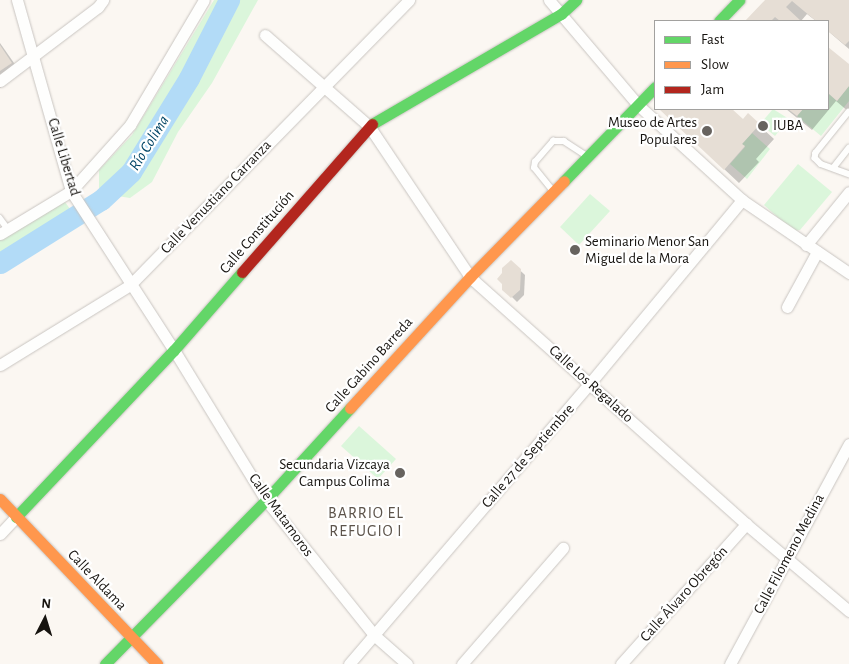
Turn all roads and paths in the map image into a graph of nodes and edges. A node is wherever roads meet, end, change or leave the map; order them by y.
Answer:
1 (18, 0) edge
2 (103, 0) edge
3 (204, 0) edge
4 (409, 0) edge
5 (549, 0) edge
6 (576, 0) edge
7 (739, 0) edge
8 (561, 14) junction
9 (720, 20) edge
10 (265, 35) dead end
11 (35, 57) junction
12 (0, 81) edge
13 (324, 87) junction
14 (654, 88) edge
15 (638, 105) junction
16 (849, 112) edge
17 (368, 126) junction
18 (849, 148) edge
19 (587, 157) junction
20 (834, 167) junction
21 (849, 174) edge
22 (71, 191) junction
23 (554, 192) junction
24 (849, 192) edge
25 (742, 200) junction
26 (0, 218) edge
27 (4, 231) edge
28 (806, 245) junction
29 (817, 252) junction
30 (849, 273) edge
31 (470, 277) junction
32 (130, 285) junction
33 (787, 307) dead end
34 (174, 350) junction
35 (0, 365) edge
36 (590, 383) junction
37 (849, 444) edge
38 (0, 499) edge
39 (266, 500) junction
40 (16, 517) junction
41 (746, 524) junction
42 (0, 534) edge
43 (563, 548) dead end
44 (787, 558) junction
45 (849, 611) edge
46 (374, 635) junction
47 (131, 637) junction
48 (105, 664) edge
49 (157, 664) edge
50 (349, 664) edge
51 (407, 664) edge
52 (462, 664) edge
53 (621, 664) edge
54 (730, 664) edge

1 - 11 street, Calle Libertad
2 - 11 street
3 - 22 street
4 - 13 street, Calle Venustiano Carranza
5 - 8 street
6 - 8 street, Calle Constitución
7 - 9 street
8 - 15 street
8 - 17 street, Calle Constitución
10 - 13 street, Calle Los Regalado
11 - 12 street
11 - 22 street, Calle Libertad
13 - 17 street, Calle Los Regalado
13 - 32 street, Calle Venustiano Carranza
14 - 15 street, Calle Gabino Barreda
15 - 19 street, Calle Gabino Barreda
15 - 25 street
16 - 20 lane
17 - 31 street, Calle Los Regalado
17 - 34 street, Calle Constitución
18 - 20 lane
19 - 23 street, Calle Gabino Barreda
19 - 23 lane
20 - 21 lane
22 - 27 street
22 - 32 street, Calle Libertad
23 - 31 street, Calle Gabino Barreda
24 - 28 street
25 - 28 street
25 - 36 street, Calle 27 de Septiembre
26 - 27 lane
28 - 29 street
29 - 30 street
29 - 33 street
31 - 36 street, Calle Los Regalado
31 - 39 street, Calle Gabino Barreda
32 - 34 street, Calle Libertad
32 - 35 street, Calle Venustiano Carranza
34 - 39 street, Calle Matamoros
34 - 40 street, Calle Constitución
36 - 41 street, Calle Los Regalado
36 - 46 street, Calle 27 de Septiembre
37 - 44 street, Calle Filomeno Medina
38 - 40 street, Calle Aldama
39 - 46 street, Calle Matamoros
39 - 47 street, Calle Gabino Barreda
40 - 42 street, Calle Constitución
40 - 47 street, Calle Aldama
41 - 44 street, Calle Los Regalado
41 - 53 street, Calle Álvaro Obregón
43 - 52 street
44 - 45 street, Calle Los Regalado
44 - 54 street, Calle Filomeno Medina
46 - 50 street, Calle 27 de Septiembre
46 - 51 street, Calle Matamoros
47 - 48 street, Calle Gabino Barreda
47 - 49 street, Calle Aldama

